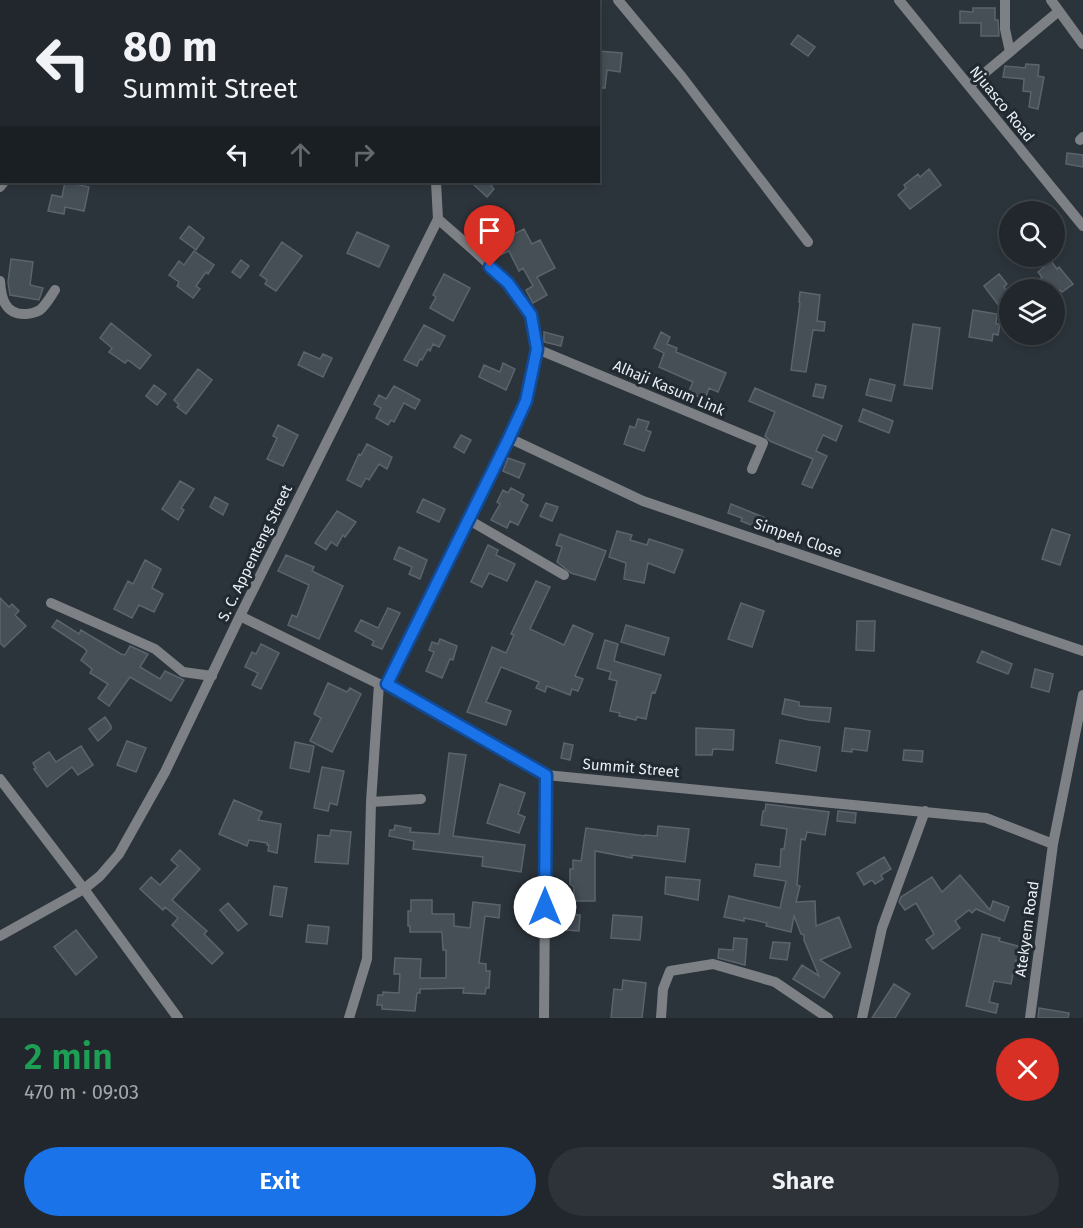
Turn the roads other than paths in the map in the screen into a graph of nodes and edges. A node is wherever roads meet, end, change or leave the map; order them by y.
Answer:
1 (618, 0) edge
2 (899, 0) edge
3 (1005, 0) edge
4 (1051, 0) edge
5 (1059, 11) junction
6 (1083, 44) edge
7 (1010, 52) junction
8 (969, 86) junction
9 (436, 183) edge
10 (438, 219) junction
11 (1083, 226) edge
12 (808, 242) dead end
13 (0, 281) edge
14 (55, 290) dead end
15 (537, 349) junction
16 (509, 438) junction
17 (752, 469) dead end
18 (469, 520) junction
19 (564, 575) dead end
20 (51, 603) dead end
21 (240, 616) junction
22 (1083, 651) edge
23 (212, 676) junction
24 (383, 684) junction
25 (1083, 695) edge
26 (546, 775) junction
27 (0, 779) edge
28 (421, 799) dead end
29 (371, 802) junction
30 (924, 811) junction
31 (1053, 844) junction
32 (84, 889) junction
33 (0, 936) edge
34 (178, 1018) edge
35 (349, 1018) edge
36 (544, 1018) edge
37 (661, 1018) edge
38 (828, 1018) edge
39 (862, 1018) edge
40 (1030, 1018) edge

1 - 12 street
2 - 8 street, Njuasco Road
3 - 7 street
4 - 5 street
5 - 6 street
5 - 7 street
7 - 8 street
8 - 11 street, Njuasco Road
9 - 10 street
10 - 15 street
10 - 21 street, S. C. Appenteng Street
13 - 14 street
15 - 16 street
15 - 17 street, Alhaji Kasum Link
16 - 18 street
16 - 22 street, Simpeh Close
18 - 19 street
18 - 24 street
20 - 23 street
21 - 23 street, S. C. Appenteng Street
21 - 24 street, Summit Street
23 - 32 street, S. C. Appenteng Street
24 - 26 street, Summit Street
24 - 29 street
25 - 31 street, Atekyem Road
26 - 30 street, Summit Street
26 - 36 street
27 - 32 street
28 - 29 street
29 - 35 street
30 - 31 street, Summit Street
30 - 39 street
31 - 40 street, Atekyem Road
32 - 33 street, S. C. Appenteng Street
32 - 34 street
37 - 38 street

